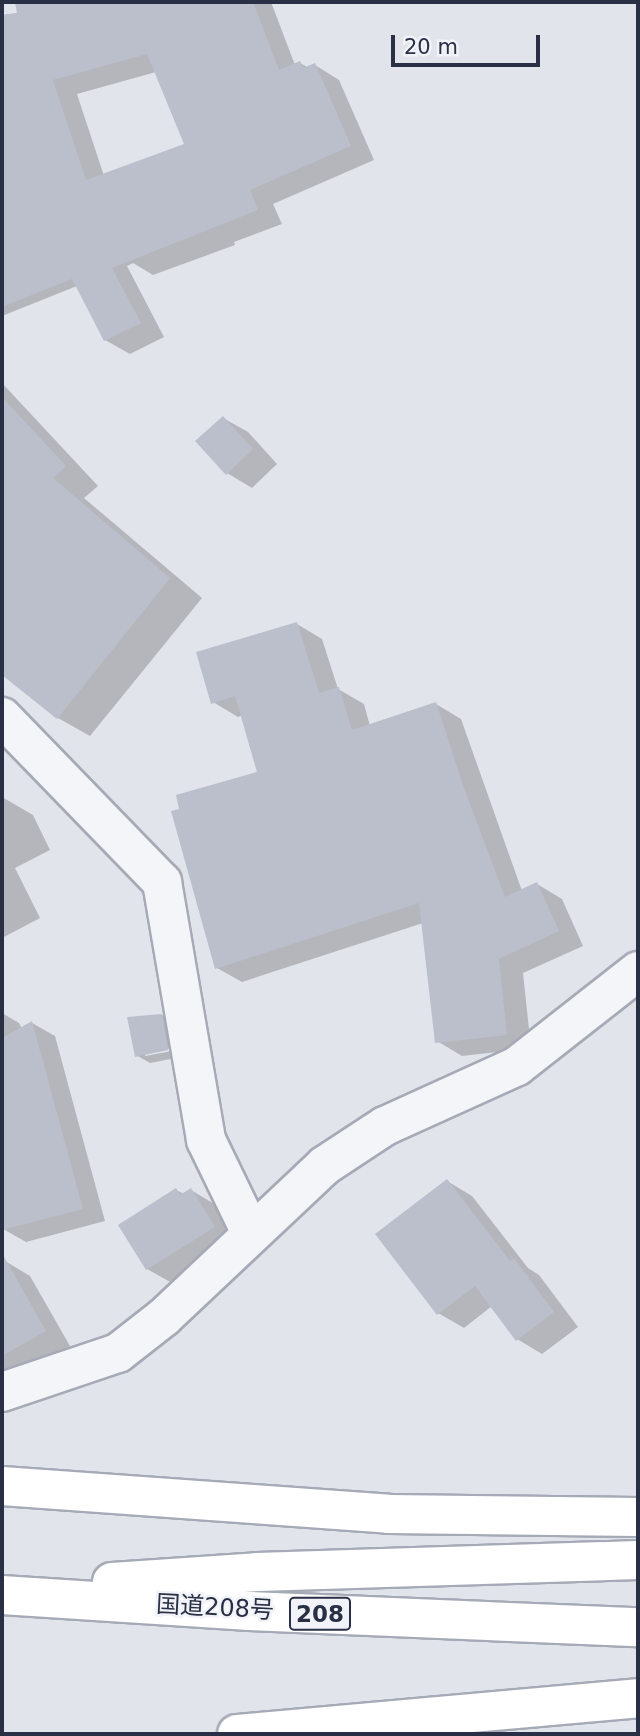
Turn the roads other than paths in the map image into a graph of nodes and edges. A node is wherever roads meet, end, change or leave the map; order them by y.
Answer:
1 (2, 717) edge
2 (638, 971) edge
3 (251, 1233) junction
4 (2, 1392) edge
5 (2, 1486) edge
6 (638, 1517) edge
7 (638, 1560) edge
8 (2, 1589) edge
9 (2, 1595) edge
10 (638, 1627) edge
11 (638, 1698) edge
12 (237, 1734) edge

1 - 3 street
2 - 3 street
3 - 4 street
5 - 6 highway
7 - 8 highway, 国道208号 / 208
9 - 10 highway, 国道208号 / 208
11 - 12 highway

